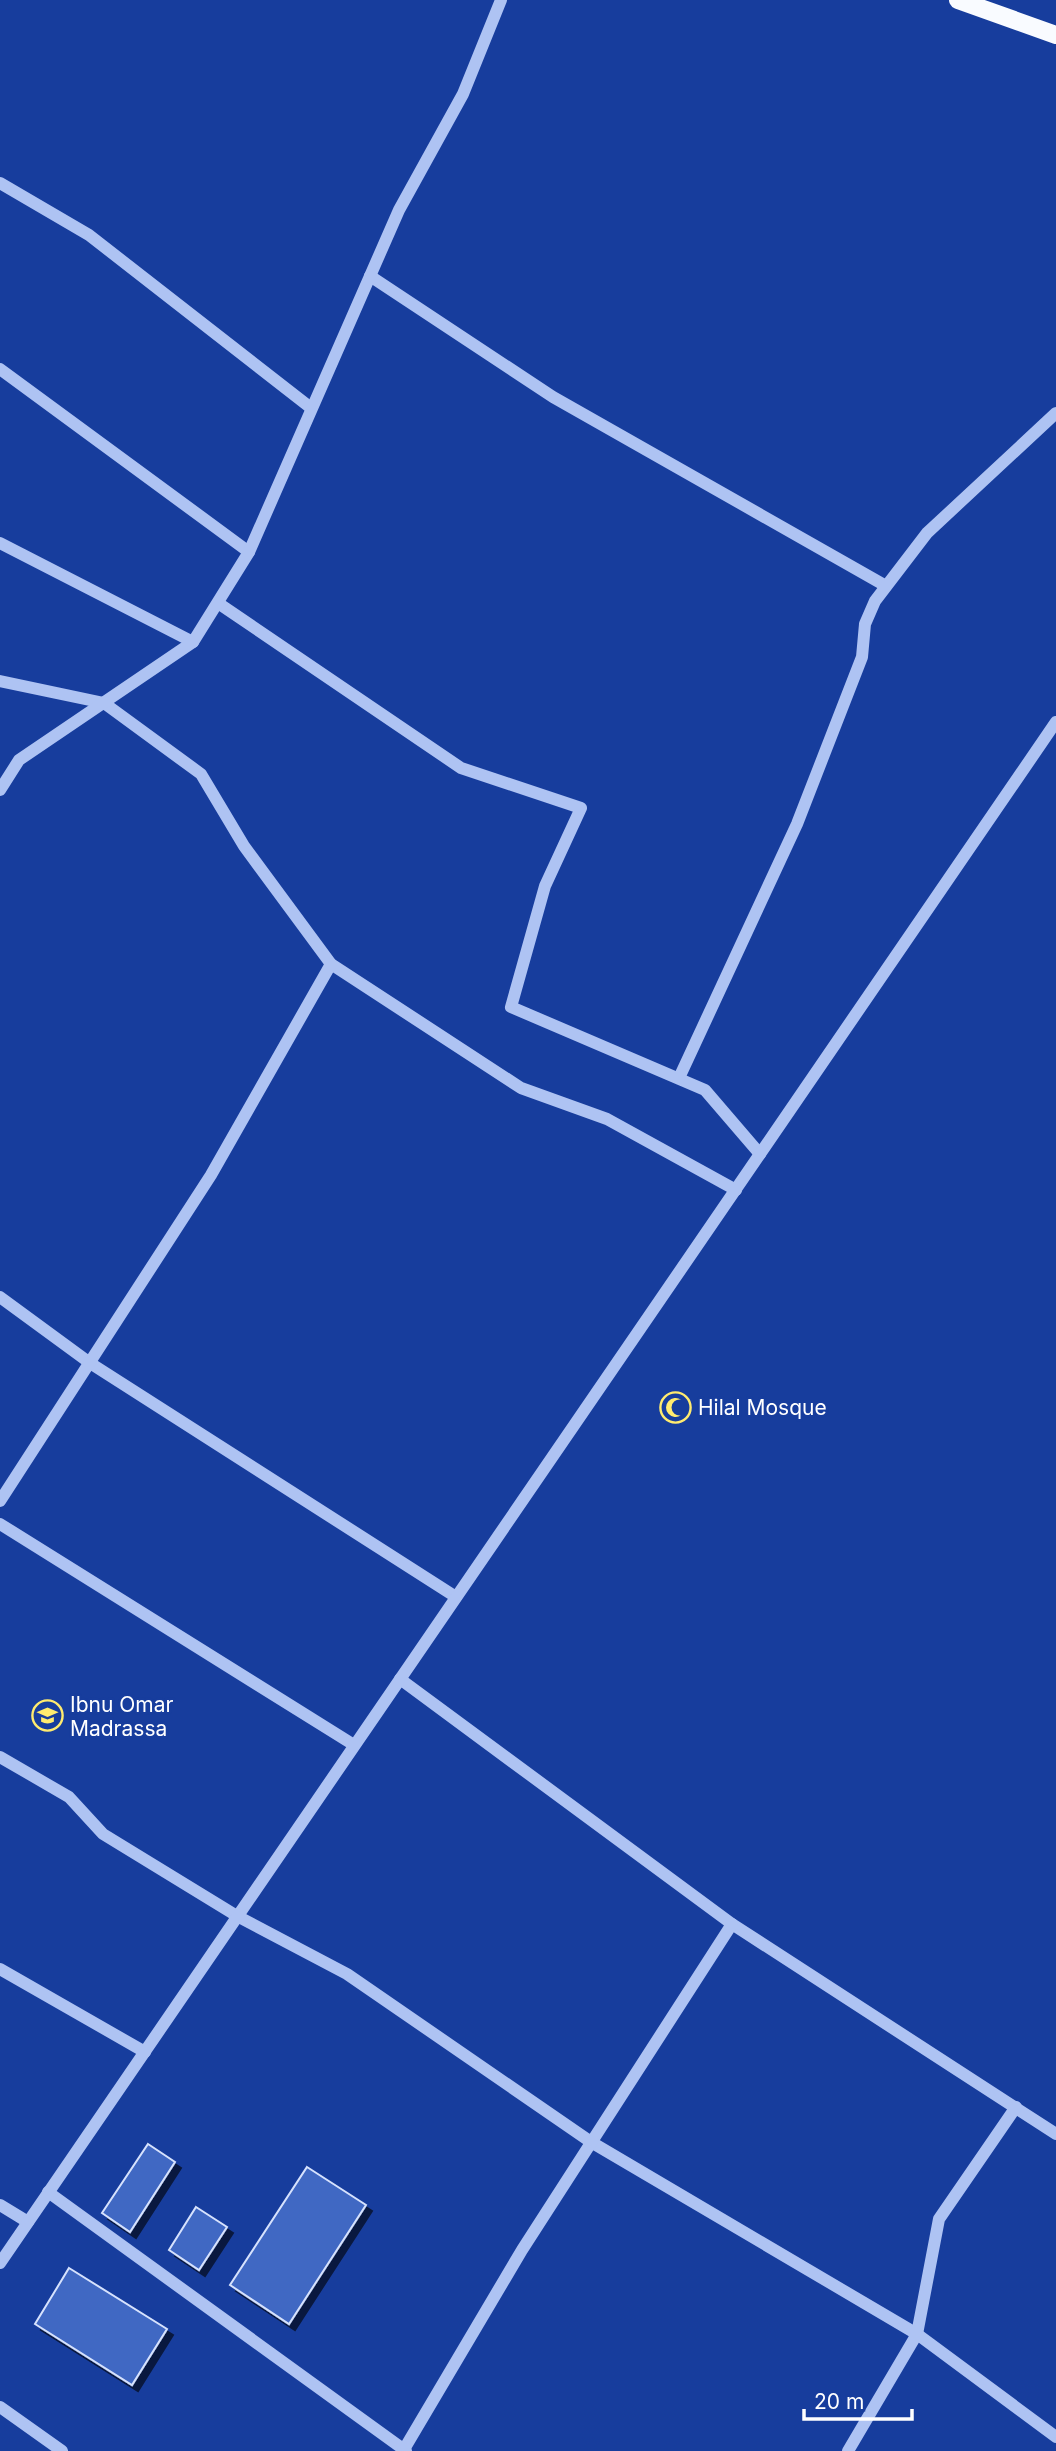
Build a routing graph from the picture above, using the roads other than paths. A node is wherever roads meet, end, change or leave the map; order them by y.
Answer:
1 (501, 0) edge
2 (958, 0) edge
3 (1056, 35) edge
4 (0, 183) edge
5 (370, 275) junction
6 (0, 369) edge
7 (310, 408) junction
8 (1056, 414) edge
9 (0, 543) edge
10 (249, 552) junction
11 (886, 586) junction
12 (218, 603) junction
13 (193, 642) junction
14 (0, 681) edge
15 (104, 703) junction
16 (1056, 722) edge
17 (0, 790) edge
18 (331, 964) junction
19 (679, 1078) junction
20 (760, 1153) junction
21 (736, 1190) junction
22 (0, 1297) edge
23 (90, 1363) junction
24 (0, 1501) edge
25 (0, 1524) edge
26 (456, 1597) junction
27 (400, 1679) junction
28 (354, 1745) junction
29 (0, 1757) edge
30 (237, 1916) junction
31 (732, 1924) junction
32 (0, 1969) edge
33 (145, 2052) junction
34 (1016, 2107) junction
35 (1056, 2134) edge
36 (591, 2142) junction
37 (48, 2192) junction
38 (0, 2205) edge
39 (28, 2222) junction
40 (0, 2263) edge
41 (917, 2334) junction
42 (0, 2407) edge
43 (1056, 2437) edge
44 (62, 2451) edge
45 (404, 2451) edge
46 (848, 2451) edge

1 - 5 street
2 - 3 main road
4 - 7 street
5 - 7 street
5 - 11 street
6 - 10 street
7 - 10 street
8 - 11 street
9 - 13 street
10 - 12 street
11 - 19 street
12 - 13 street
12 - 19 street
13 - 15 street
14 - 15 street
15 - 17 street
15 - 18 street
16 - 20 street
18 - 21 street
18 - 23 street
19 - 20 street
20 - 21 street
21 - 26 street
22 - 23 street
23 - 24 street
23 - 26 street
25 - 28 street
26 - 27 street
27 - 28 street
27 - 31 street
28 - 30 street
29 - 30 street
30 - 33 street
30 - 36 street
31 - 34 street
31 - 36 street
32 - 33 street
33 - 37 street
34 - 35 street
34 - 41 street
36 - 41 street
36 - 45 street
37 - 39 street
37 - 45 street
38 - 39 street
39 - 40 street
41 - 43 street
41 - 46 street
42 - 44 street

